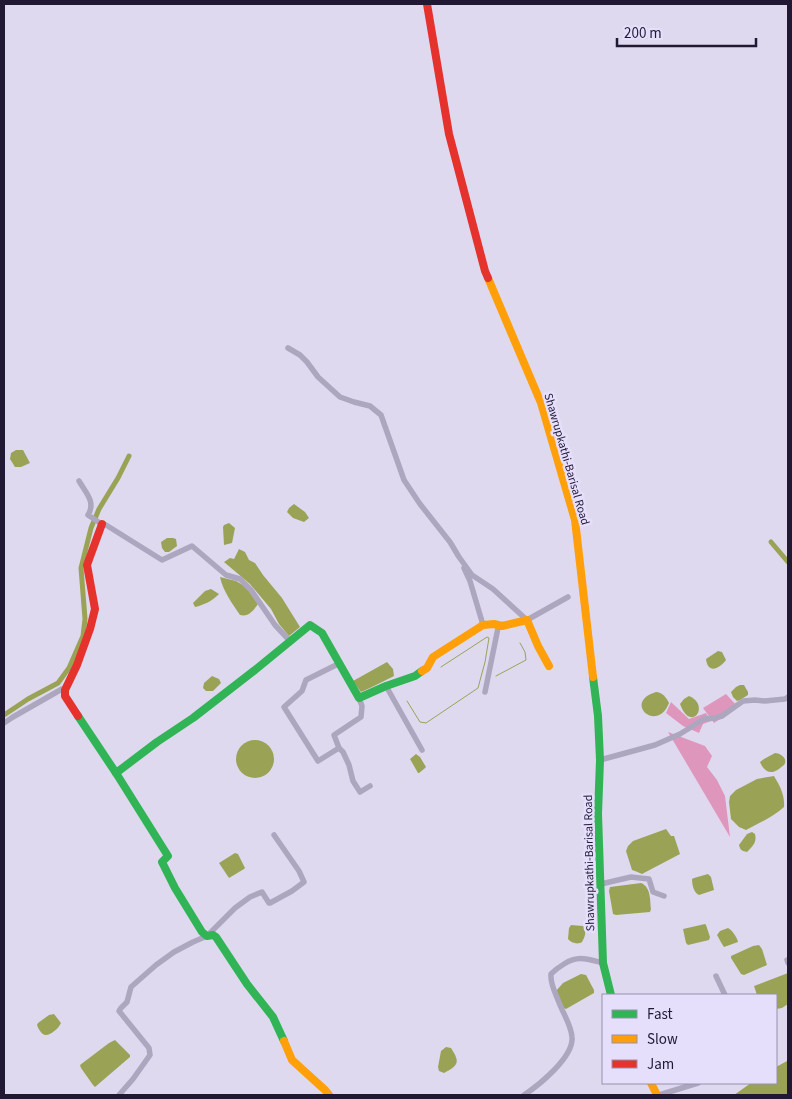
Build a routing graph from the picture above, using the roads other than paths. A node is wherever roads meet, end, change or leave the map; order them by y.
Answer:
1 (427, 4) edge
2 (288, 348) dead end
3 (79, 481) dead end
4 (101, 524) junction
5 (459, 557) junction
6 (568, 597) dead end
7 (527, 620) junction
8 (483, 625) junction
9 (498, 628) dead end
10 (290, 641) junction
11 (340, 663) junction
12 (549, 666) dead end
13 (386, 686) junction
14 (66, 690) junction
15 (485, 692) dead end
16 (788, 697) edge
17 (359, 698) junction
18 (4, 723) edge
19 (339, 748) junction
20 (422, 750) dead end
21 (600, 760) junction
22 (116, 773) junction
23 (370, 786) dead end
24 (274, 835) dead end
25 (601, 884) junction
26 (664, 896) dead end
27 (207, 936) junction
28 (603, 963) junction
29 (716, 976) dead end
30 (611, 994) edge
31 (725, 994) edge
32 (652, 1084) edge
33 (695, 1084) edge
34 (119, 1095) edge
35 (329, 1095) edge
36 (524, 1095) edge
37 (658, 1095) edge

1 - 21 street, Shawrupkathi-Barisal Road
2 - 5 street
3 - 4 street
4 - 10 street
4 - 14 street
5 - 7 street
5 - 8 street
6 - 7 street
7 - 8 street
7 - 12 street
8 - 13 street
9 - 15 street
10 - 11 street
10 - 22 street
11 - 17 street
11 - 19 street
13 - 17 street
13 - 20 street
14 - 18 street
14 - 22 street
16 - 21 street
17 - 19 street
19 - 23 street
21 - 25 street, Shawrupkathi-Barisal Road
22 - 27 street
24 - 27 street
25 - 26 street
25 - 28 street, Shawrupkathi-Barisal Road
27 - 34 street
27 - 35 street
28 - 30 street, Shawrupkathi-Barisal Road
28 - 36 street
29 - 31 street
32 - 37 street
33 - 37 street

